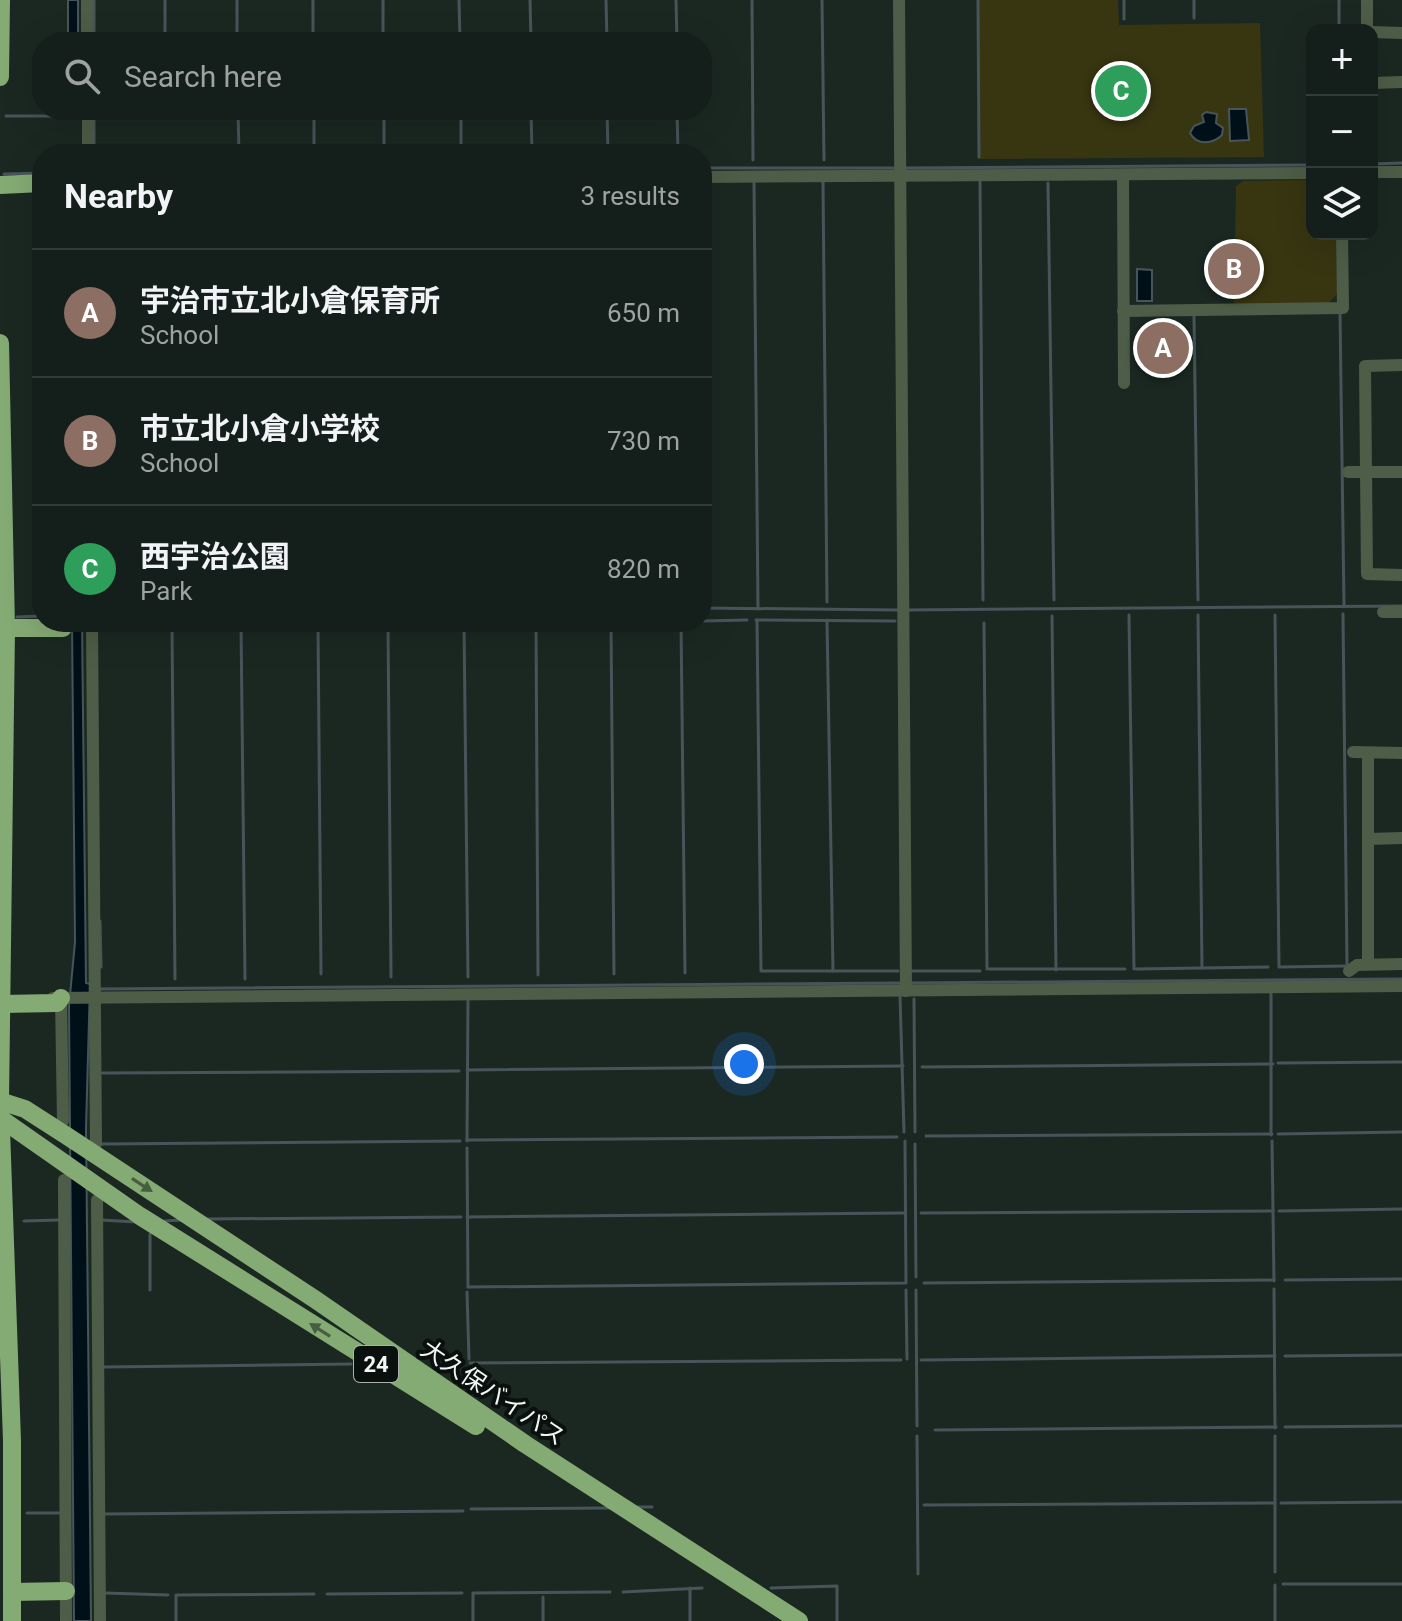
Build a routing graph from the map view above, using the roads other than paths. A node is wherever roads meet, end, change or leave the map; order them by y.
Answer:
1 (1, 0) edge
2 (87, 0) edge
3 (899, 0) edge
4 (1367, 0) edge
5 (1369, 24) edge
6 (87, 32) edge
7 (1378, 32) edge
8 (1402, 33) edge
9 (0, 77) edge
10 (1402, 82) edge
11 (1378, 83) edge
12 (88, 120) edge
13 (88, 144) edge
14 (901, 170) junction
15 (1306, 172) edge
16 (1378, 172) edge
17 (1402, 172) edge
18 (1123, 175) junction
19 (712, 177) edge
20 (3, 182) edge
21 (32, 182) edge
22 (1342, 240) edge
23 (1123, 311) junction
24 (0, 343) edge
25 (1402, 365) edge
26 (1124, 383) dead end
27 (1348, 472) dead end
28 (1366, 472) junction
29 (1402, 472) edge
30 (1402, 575) edge
31 (1383, 612) dead end
32 (1402, 612) edge
33 (32, 627) edge
34 (6, 628) junction
35 (92, 632) edge
36 (1353, 752) dead end
37 (1368, 753) junction
38 (1402, 753) edge
39 (1402, 838) edge
40 (1368, 839) junction
41 (4, 901) junction
42 (0, 922) edge
43 (2, 959) junction
44 (1368, 964) junction
45 (1402, 964) edge
46 (1349, 971) dead end
47 (906, 986) junction
48 (1402, 986) edge
49 (64, 998) junction
50 (92, 998) junction
51 (7, 1002) edge
52 (0, 1101) edge
53 (25, 1109) junction
54 (1, 1119) edge
55 (64, 1132) junction
56 (2, 1158) junction
57 (66, 1168) junction
58 (94, 1172) junction
59 (613, 1508) junction
60 (728, 1582) junction
61 (66, 1588) junction
62 (18, 1589) junction
63 (12, 1621) edge
64 (66, 1621) edge
65 (100, 1621) edge
66 (778, 1621) edge
67 (799, 1621) edge

1 - 9 highway
2 - 6 street
3 - 14 street
4 - 5 street
7 - 8 street
10 - 11 street
12 - 13 street
14 - 18 street
14 - 19 street
14 - 47 street
15 - 18 street
16 - 17 street
18 - 23 street
20 - 21 highway
22 - 23 street
23 - 26 street
24 - 34 highway
25 - 28 street
27 - 28 street
28 - 29 street
28 - 30 street
31 - 32 street
33 - 34 highway
34 - 41 highway
35 - 50 street
36 - 37 street
37 - 38 street
37 - 40 street
39 - 40 street
40 - 44 street
41 - 43 highway
41 - 51 highway
42 - 43 highway
43 - 51 highway
44 - 45 street
44 - 46 street
47 - 48 street
47 - 50 street
49 - 50 street
49 - 51 highway
49 - 55 street
50 - 58 street
51 - 52 highway
51 - 53 highway
52 - 53 highway, 大久保バイパス / 24
52 - 54 highway
53 - 55 highway, 大久保バイパス / 24
54 - 56 highway
54 - 57 highway, 大久保バイパス / 24
55 - 57 street
55 - 58 highway, 大久保バイパス / 24
56 - 57 highway
56 - 62 highway
57 - 58 highway, 大久保バイパス / 24
57 - 61 street
59 -> 58 highway, 大久保バイパス / 24
58 -> 59 highway, 大久保バイパス / 24
58 - 65 street
59 - 60 highway, 大久保バイパス / 24
60 - 66 highway, 大久保バイパス / 24
60 - 67 highway, 大久保バイパス / 24
61 - 62 highway
61 - 64 street
62 - 63 highway

